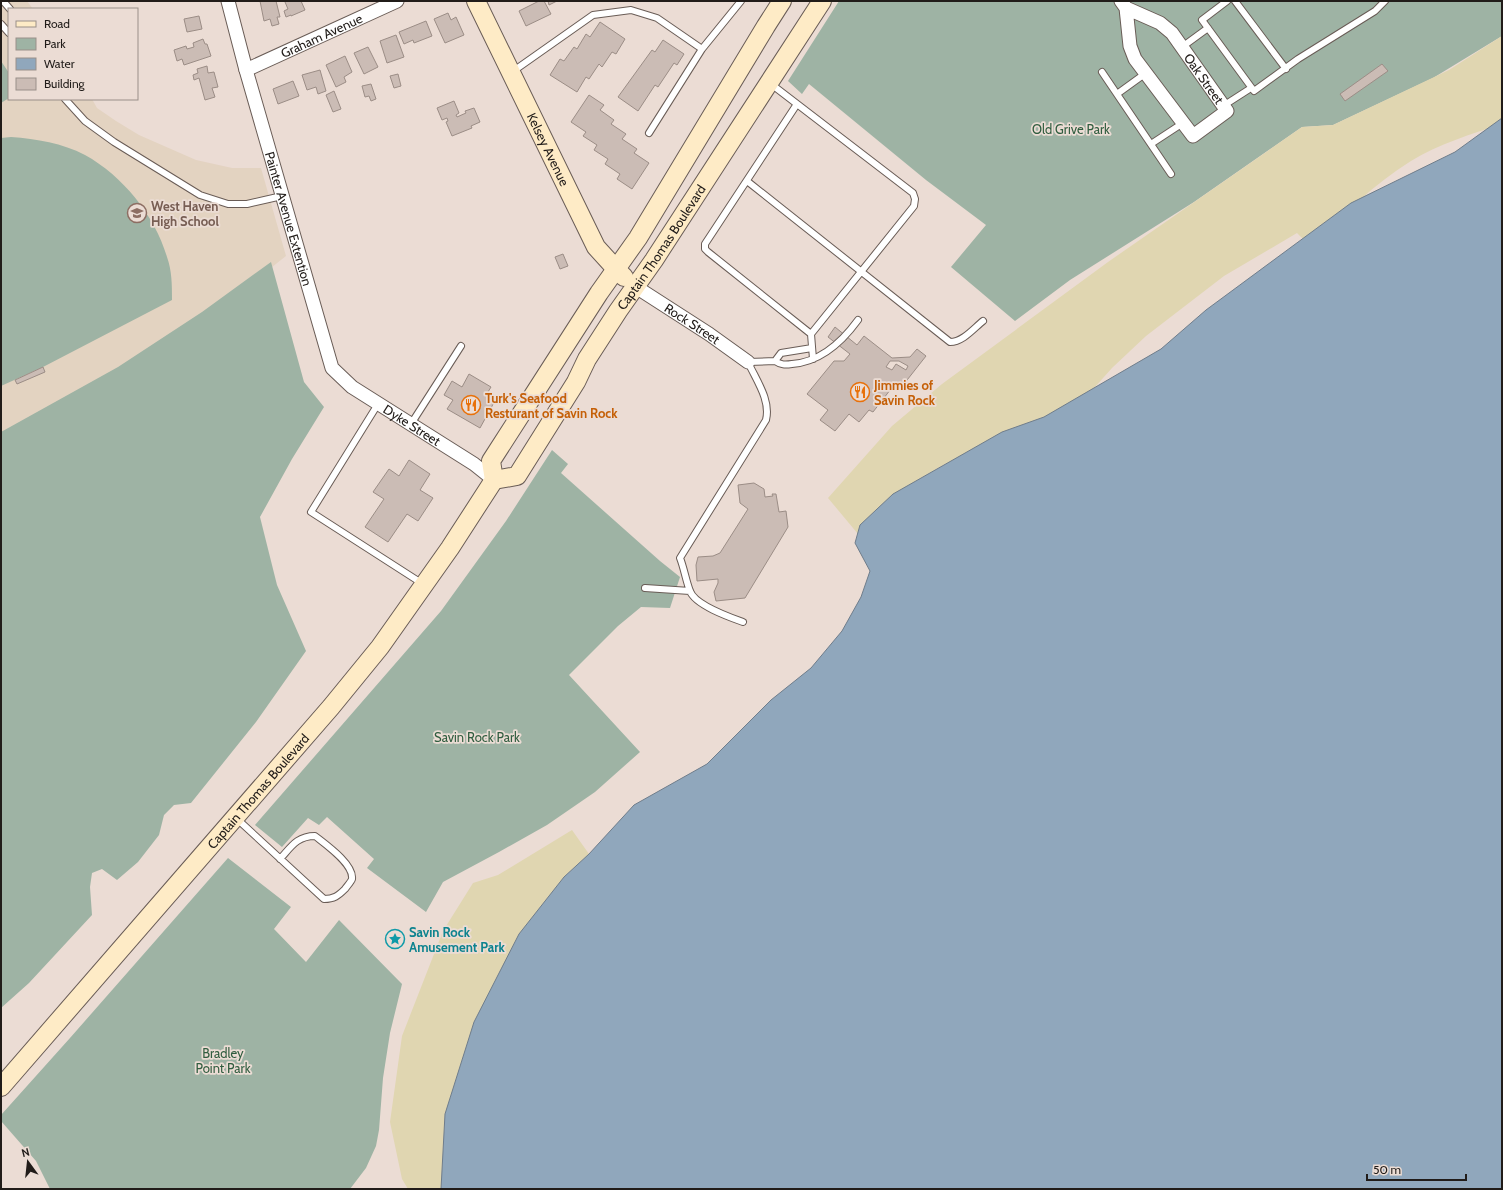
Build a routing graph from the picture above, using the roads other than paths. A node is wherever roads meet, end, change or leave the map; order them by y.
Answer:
1 (228, 1) edge
2 (397, 1) edge
3 (476, 1) edge
4 (741, 1) edge
5 (782, 1) edge
6 (822, 1) edge
7 (1227, 1) edge
8 (1235, 1) edge
9 (1385, 1) edge
10 (1123, 4) edge
11 (1, 24) edge
12 (1208, 28) junction
13 (8, 32) edge
14 (1182, 48) junction
15 (702, 49) junction
16 (1286, 68) junction
17 (246, 70) junction
18 (1102, 72) dead end
19 (511, 73) junction
20 (1146, 73) junction
21 (770, 83) junction
22 (1251, 88) junction
23 (1117, 94) junction
24 (66, 100) edge
25 (797, 104) junction
26 (1223, 106) junction
27 (1184, 122) junction
28 (650, 133) dead end
29 (1151, 144) junction
30 (1171, 174) dead end
31 (747, 181) junction
32 (282, 196) junction
33 (616, 269) junction
34 (861, 271) junction
35 (636, 287) junction
36 (858, 320) dead end
37 (983, 321) dead end
38 (811, 334) junction
39 (461, 346) dead end
40 (812, 348) junction
41 (813, 359) junction
42 (775, 360) junction
43 (748, 362) junction
44 (332, 368) joint
45 (378, 404) junction
46 (411, 424) junction
47 (494, 480) junction
48 (424, 585) junction
49 (645, 588) dead end
50 (690, 592) junction
51 (743, 622) dead end
52 (235, 817) junction
53 (280, 859) junction
54 (1, 1087) edge

1 - 17 street, Painter Avenue Extention
2 - 17 street, Graham Avenue
3 - 19 main road, Kelsey Avenue
4 - 15 lane
5 - 33 main road, Captain Thomas Boulevard
6 - 21 main road, Captain Thomas Boulevard
7 - 12 lane
8 - 16 lane
9 - 16 lane
10 - 14 street, Oak Street
10 - 20 street, Oak Street
11 - 13 lane
12 - 14 lane
12 - 22 lane
14 - 26 street, Oak Street
15 - 19 lane
15 - 28 lane
16 - 22 lane
17 - 32 street, Painter Avenue Extention
18 - 23 lane
19 - 33 main road, Kelsey Avenue
20 - 23 lane
20 - 27 street, Oak Street
21 - 25 lane
21 - 35 main road, Captain Thomas Boulevard
22 - 26 lane
23 - 29 lane
24 - 32 lane
25 - 31 lane
25 - 34 lane
26 - 27 street, Oak Street
27 - 29 lane
29 - 30 lane
31 - 34 lane
31 - 38 lane
32 - 44 street, Painter Avenue Extention
33 - 35 main road, Kelsey Avenue
33 - 47 main road, Captain Thomas Boulevard
34 - 37 lane
34 - 38 lane
35 - 43 street, Rock Street
35 - 47 main road, Captain Thomas Boulevard
36 - 41 lane
38 - 40 lane
39 - 46 lane
40 - 41 lane
40 - 42 lane
41 - 42 lane
42 - 43 lane
43 - 50 lane
44 - 45 street, Dyke Street
45 - 46 street, Dyke Street
45 - 48 lane
46 - 47 street, Dyke Street
47 - 48 main road, Captain Thomas Boulevard
48 - 52 main road, Captain Thomas Boulevard
49 - 50 lane
50 - 51 lane
52 - 53 lane
52 - 54 main road, Captain Thomas Boulevard
53 - 53 lane

